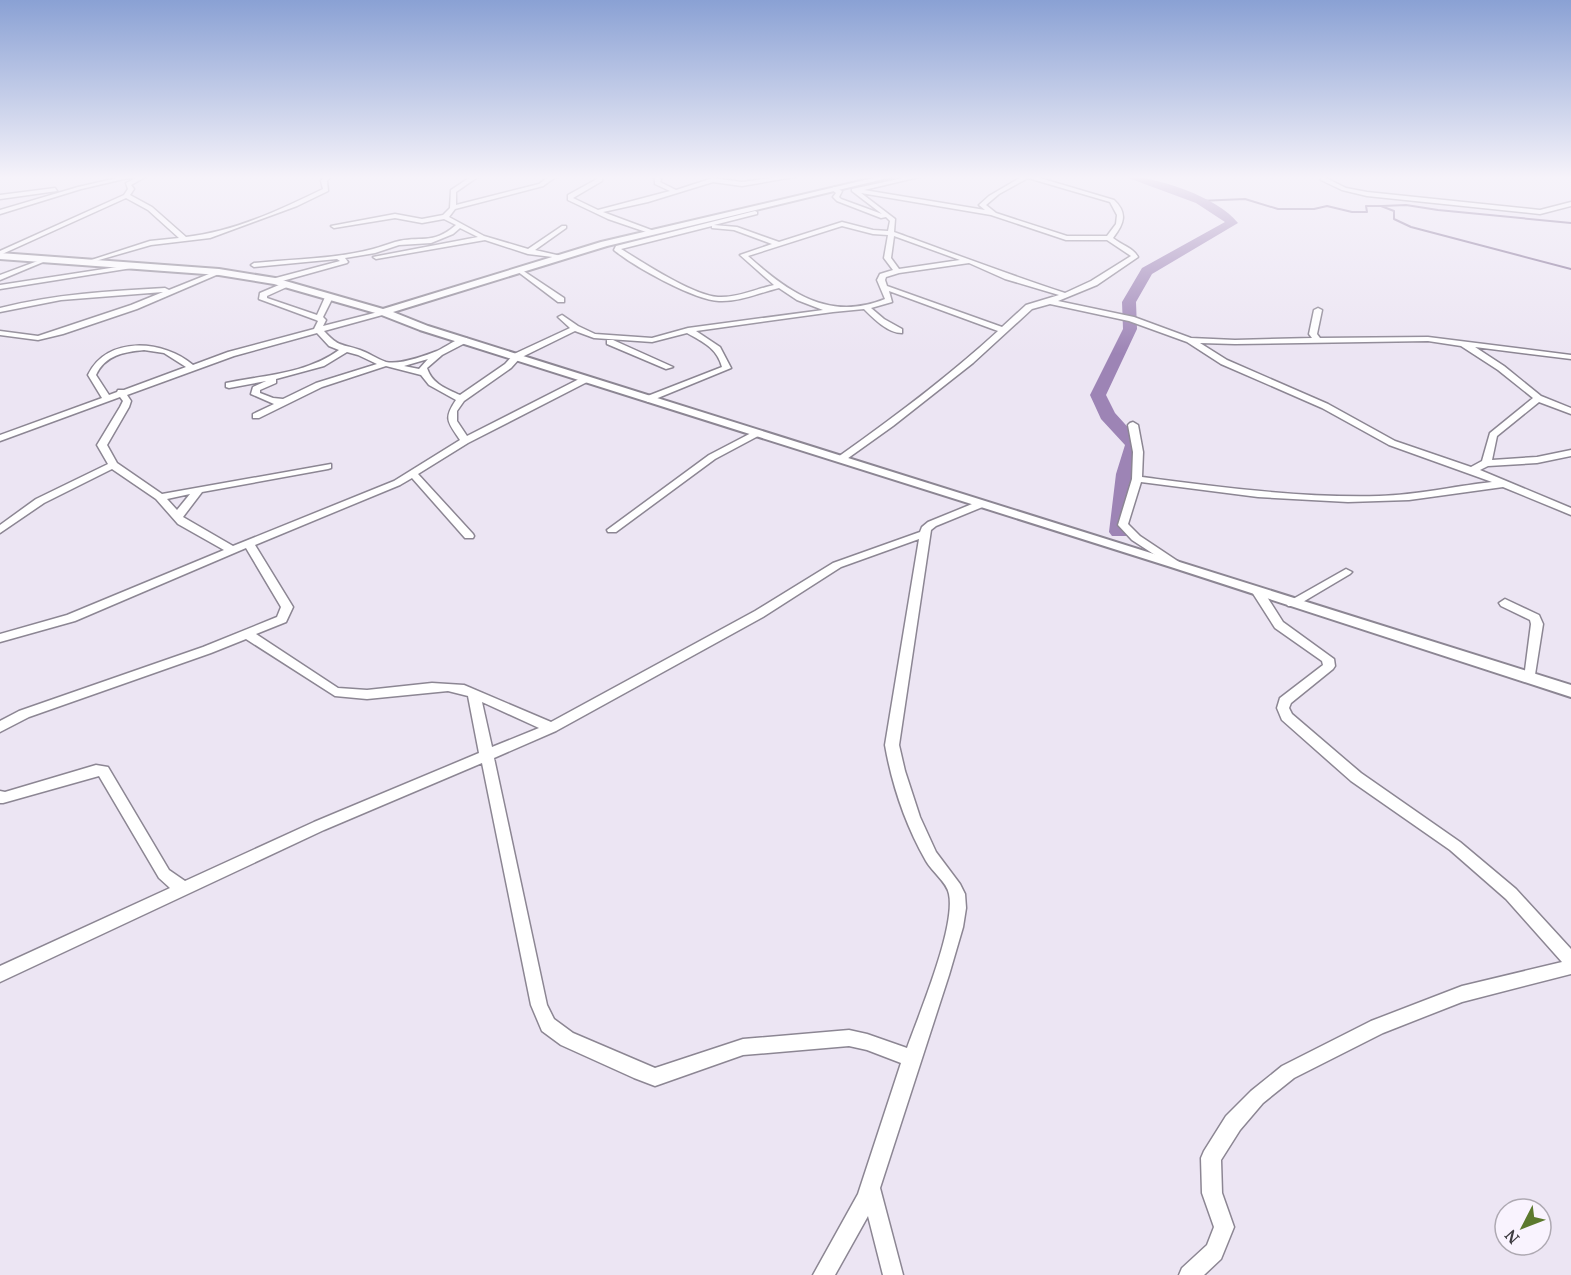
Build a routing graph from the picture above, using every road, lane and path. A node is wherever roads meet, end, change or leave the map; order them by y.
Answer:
1 (43, 236) edge
2 (180, 236) edge
3 (213, 236) edge
4 (445, 236) edge
5 (481, 236) edge
6 (552, 236) edge
7 (644, 236) edge
8 (649, 236) edge
9 (756, 236) edge
10 (806, 236) edge
11 (890, 236) edge
12 (898, 236) edge
13 (1061, 236) edge
14 (1111, 236) edge
15 (486, 238) junction
16 (1109, 238) junction
17 (184, 239) junction
18 (779, 244) junction
19 (528, 252) junction
20 (0, 255) edge
21 (560, 257) junction
22 (45, 260) junction
23 (342, 260) junction
24 (970, 261) junction
25 (87, 263) junction
26 (254, 265) dead end
27 (130, 267) junction
28 (519, 270) junction
29 (898, 271) junction
30 (219, 272) junction
31 (0, 278) edge
32 (280, 283) junction
33 (778, 286) junction
34 (0, 287) edge
35 (884, 287) junction
36 (177, 289) junction
37 (1065, 295) junction
38 (329, 297) junction
39 (802, 298) junction
40 (561, 300) dead end
41 (1050, 302) junction
42 (866, 307) junction
43 (0, 310) edge
44 (838, 310) junction
45 (1318, 310) dead end
46 (383, 312) junction
47 (802, 314) junction
48 (562, 317) dead end
49 (319, 318) junction
50 (575, 328) junction
51 (318, 329) junction
52 (688, 330) junction
53 (1003, 330) junction
54 (899, 331) dead end
55 (0, 333) edge
56 (594, 336) junction
57 (464, 340) junction
58 (1190, 340) junction
59 (1317, 340) junction
60 (1461, 342) junction
61 (345, 350) junction
62 (439, 353) junction
63 (517, 356) junction
64 (1571, 357) edge
65 (385, 364) junction
66 (396, 365) junction
67 (191, 367) junction
68 (669, 367) dead end
69 (302, 370) junction
70 (424, 373) junction
71 (286, 374) junction
72 (585, 379) junction
73 (229, 385) dead end
74 (319, 385) junction
75 (122, 392) junction
76 (106, 398) junction
77 (1538, 398) junction
78 (461, 399) junction
79 (648, 399) junction
80 (288, 402) junction
81 (1571, 411) edge
82 (256, 416) dead end
83 (1133, 424) dead end
84 (757, 433) junction
85 (0, 438) edge
86 (465, 441) junction
87 (1571, 453) edge
88 (841, 459) junction
89 (1486, 463) junction
90 (113, 465) junction
91 (328, 466) dead end
92 (1472, 470) junction
93 (413, 474) junction
94 (1137, 479) junction
95 (1502, 484) junction
96 (198, 491) junction
97 (160, 497) junction
98 (981, 504) junction
99 (1571, 512) edge
100 (177, 517) junction
101 (0, 530) edge
102 (612, 530) dead end
103 (924, 534) junction
104 (469, 536) dead end
105 (249, 544) junction
106 (233, 550) junction
107 (1176, 564) junction
108 (1346, 572) dead end
109 (1258, 592) junction
110 (1292, 603) junction
111 (1505, 603) dead end
112 (247, 634) junction
113 (0, 638) edge
114 (1530, 678) junction
115 (1571, 692) edge
116 (474, 694) junction
117 (0, 728) edge
118 (551, 728) junction
119 (487, 756) junction
120 (0, 796) edge
121 (182, 888) junction
122 (1571, 960) edge
123 (1571, 967) edge
124 (0, 974) edge
125 (912, 1058) junction
126 (870, 1188) junction
127 (823, 1275) edge
128 (893, 1275) edge
129 (1189, 1275) edge

1 - 20 street
2 - 17 street
3 - 17 street
4 - 23 street
5 - 15 street
6 - 19 street
7 - 21 street
8 - 33 street
9 - 18 street
10 - 18 street
11 - 29 street
12 - 24 street
13 - 16 street
14 - 16 street
15 - 19 street
15 - 23 street
16 - 37 street
17 - 25 street
18 - 33 street
19 - 21 street
20 - 22 street
21 - 28 street
22 - 25 street
22 - 31 street
23 - 26 street
23 - 32 street
24 - 29 street
24 - 37 street
25 - 27 street
27 - 30 street
27 - 34 street
28 - 40 street
28 - 46 street
29 - 35 street
30 - 32 street
30 - 36 street
32 - 38 street
32 - 49 street
33 - 39 street
35 - 42 street
35 - 53 street
36 - 43 street
36 - 55 street
37 - 41 street
38 - 46 street
38 - 49 street
39 - 44 street
39 - 47 street
41 - 53 street
41 - 58 street
42 - 44 street
42 - 54 street
44 - 47 street
45 - 59 street
46 - 51 street
46 - 57 street
47 - 52 street
48 - 50 street
49 - 51 street
50 - 56 street
50 - 63 street
51 - 61 street
51 - 67 street
52 - 56 street
52 - 79 street
53 - 88 street
56 - 68 street
57 - 62 street
57 - 63 street
58 - 59 street
58 - 92 street
59 - 60 street
60 - 64 street
60 - 77 street
61 - 65 street
61 - 69 street
62 - 66 street
62 - 70 street
63 - 72 street
63 - 78 street
65 - 66 street
65 - 74 street
66 - 70 street
67 - 75 street
67 - 76 street
69 - 71 street
69 - 74 street
70 - 78 street
71 - 73 street
71 - 80 street
72 - 79 street
72 - 86 street
74 - 80 street
75 - 76 street
75 - 90 street
76 - 85 street
77 - 81 street
77 - 89 street
78 - 86 street
79 - 84 street
80 - 82 street
83 - 94 street
84 - 88 street
84 - 102 street
86 - 93 street
87 - 89 street
88 - 98 street
89 - 92 street
90 - 97 street
90 - 101 street
91 - 96 street
92 - 95 street
93 - 104 street
93 - 105 street
94 - 95 street
94 - 107 street
95 - 99 street
96 - 97 street
96 - 100 street
97 - 100 street
98 - 103 street
98 - 107 street
100 - 106 street
103 - 118 street
103 - 125 street
105 - 106 street
105 - 112 street
106 - 113 street
107 - 109 street
108 - 110 street
109 - 110 street
109 - 122 street
110 - 114 street
111 - 114 street
112 - 116 street
112 - 117 street
114 - 115 street
116 - 118 street
116 - 119 street
118 - 119 street
119 - 121 street
119 - 125 street
120 - 121 street
121 - 124 street
123 - 129 street
125 - 126 street
126 - 127 street
126 - 128 street

